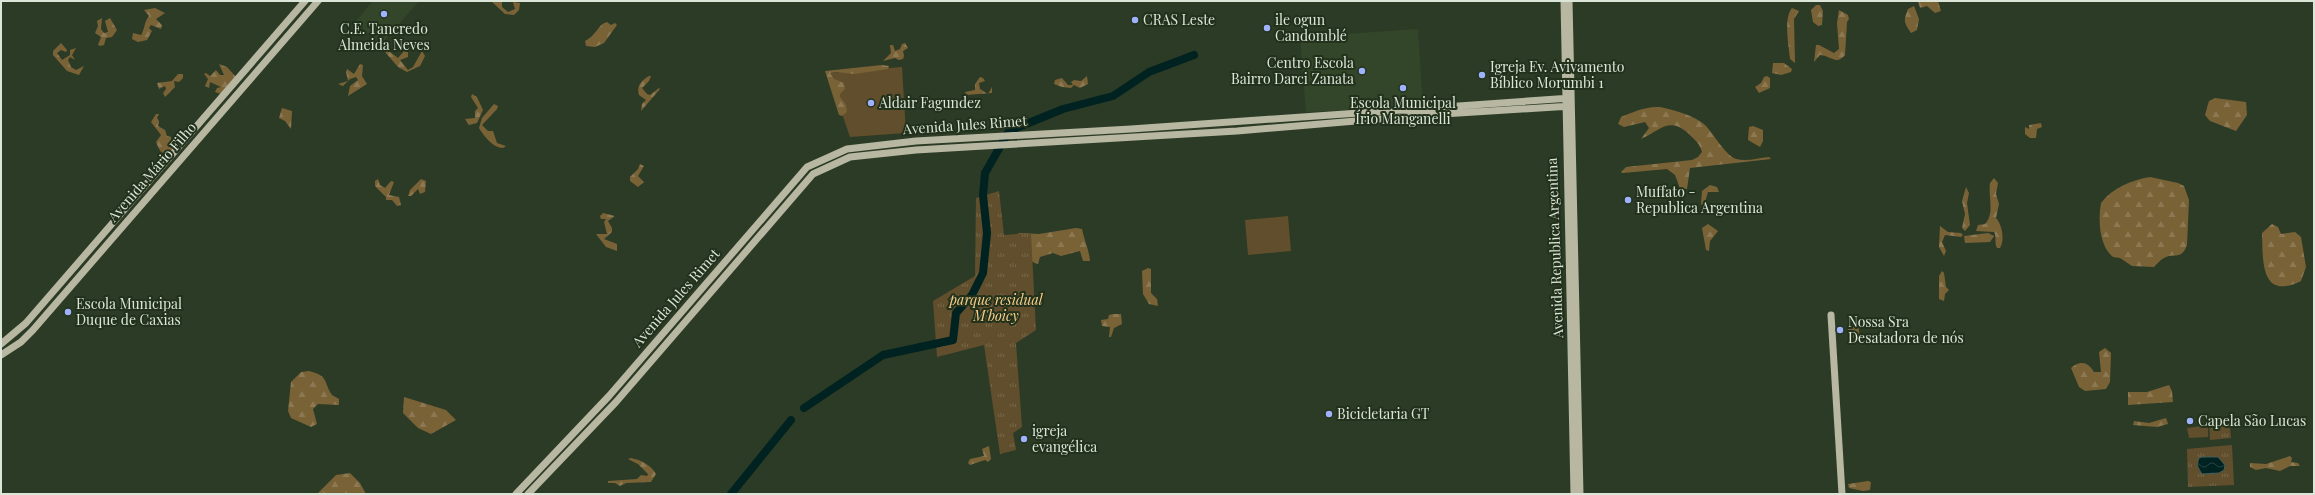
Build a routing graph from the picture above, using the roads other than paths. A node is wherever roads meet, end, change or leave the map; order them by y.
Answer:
1 (305, 1) edge
2 (318, 1) edge
3 (1564, 1) edge
4 (1569, 1) edge
5 (1568, 98) junction
6 (1569, 106) junction
7 (1566, 197) junction
8 (1574, 208) junction
9 (1831, 315) dead end
10 (1, 344) edge
11 (1, 355) edge
12 (516, 494) edge
13 (528, 494) edge
14 (1574, 494) edge
15 (1580, 494) edge
16 (1842, 494) edge

1 - 10 main road, Avenida Mário Filho
2 - 11 main road, Avenida Mário Filho
3 - 5 main road, Avenida Republica Argentina
4 - 5 main road, Avenida Republica Argentina
5 - 6 main road, Avenida Republica Argentina
5 - 12 main road, Avenida Jules Rimet
6 - 7 main road, Avenida Republica Argentina
6 - 8 main road, Avenida Republica Argentina
6 - 13 main road, Avenida Jules Rimet
7 - 8 main road
7 - 14 main road, Avenida Republica Argentina
8 - 15 main road, Avenida Republica Argentina
9 - 16 main road

